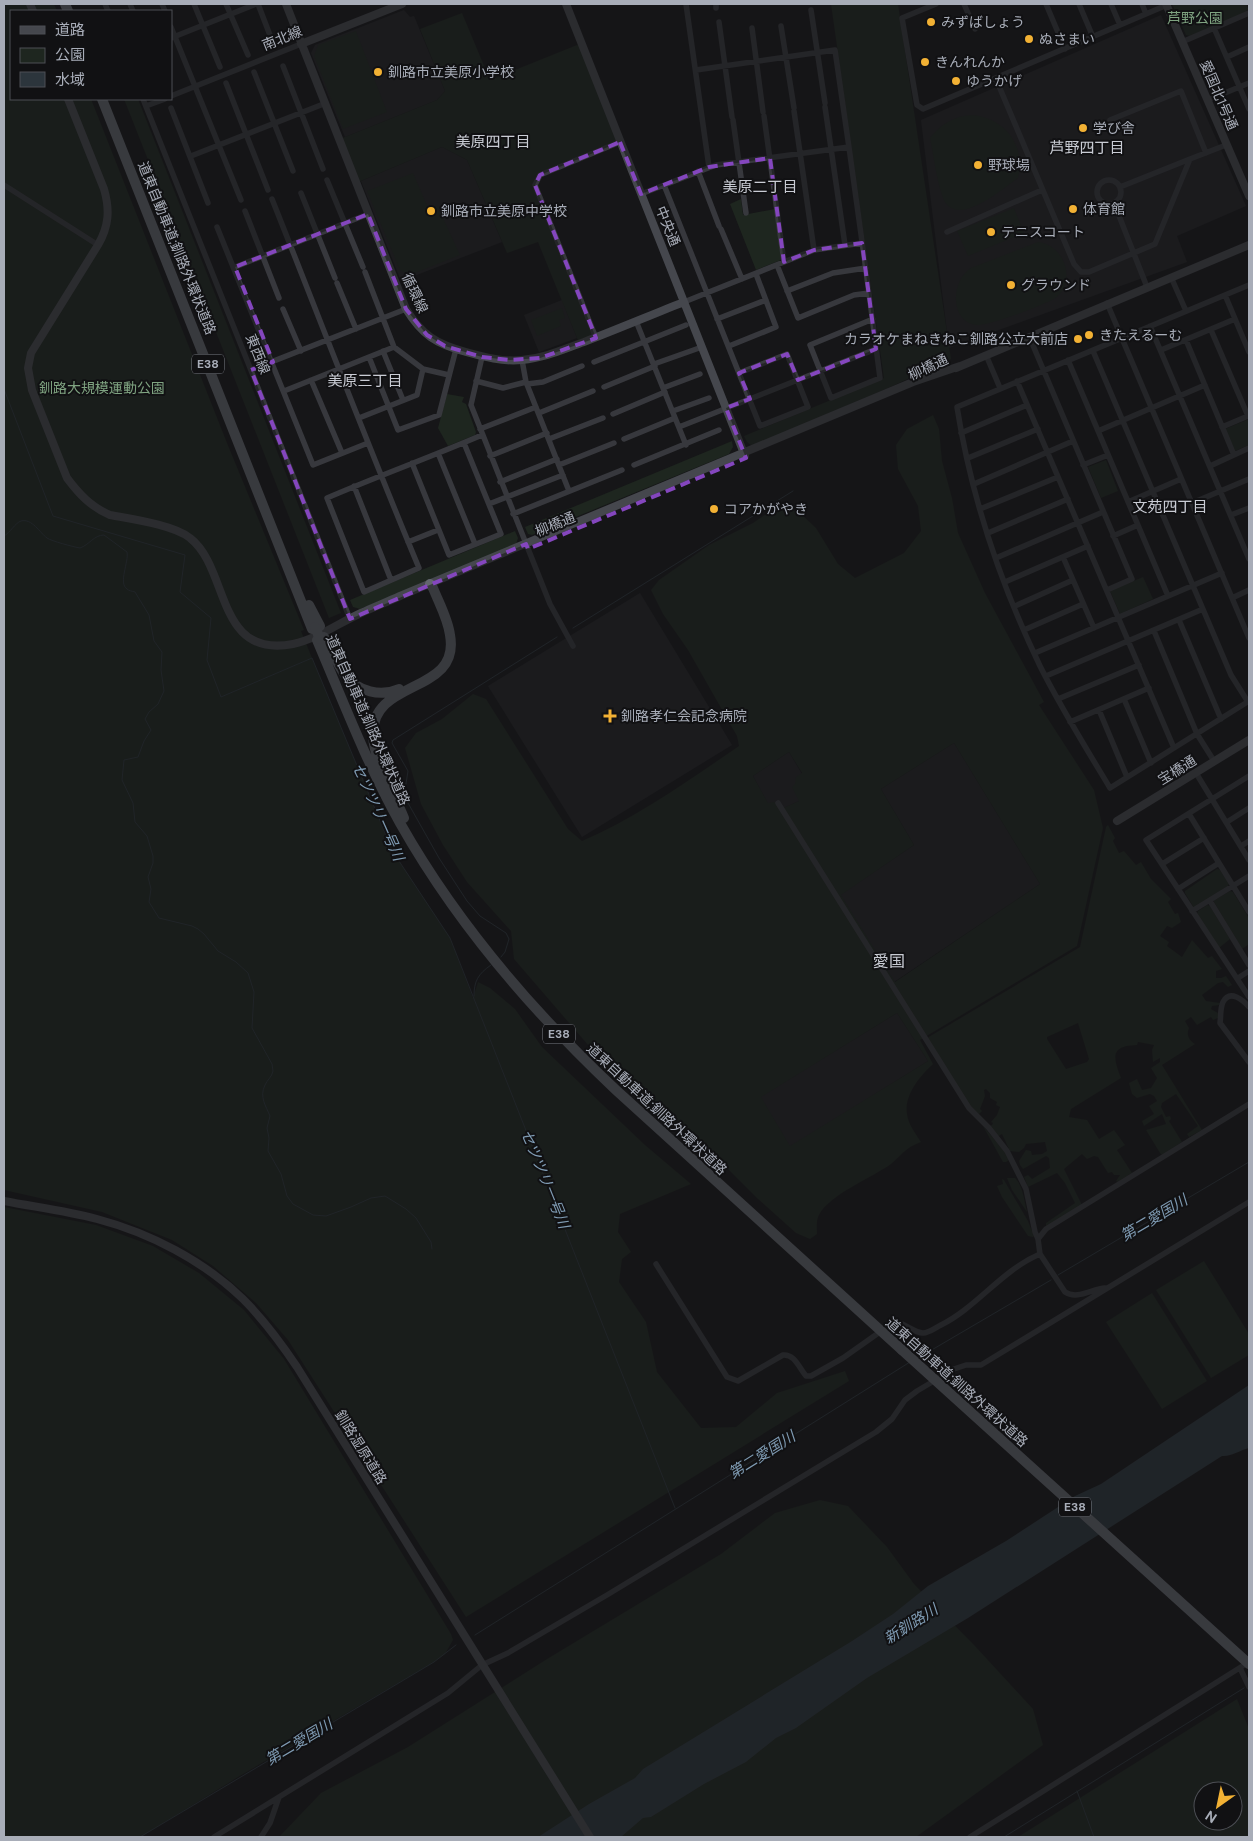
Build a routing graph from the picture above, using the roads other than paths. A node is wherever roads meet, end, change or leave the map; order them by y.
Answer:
1 (194, 4) edge
2 (226, 4) edge
3 (257, 4) edge
4 (286, 4) edge
5 (402, 4) edge
6 (566, 4) edge
7 (686, 4) edge
8 (936, 4) edge
9 (964, 4) edge
10 (1046, 4) edge
11 (1079, 4) edge
12 (1111, 4) edge
13 (1142, 4) edge
14 (1166, 4) edge
15 (811, 10) dead end
16 (1249, 13) edge
17 (230, 14) junction
18 (1146, 14) junction
19 (719, 22) dead end
20 (1120, 25) junction
21 (203, 26) junction
22 (781, 26) dead end
23 (752, 28) dead end
24 (1214, 28) junction
25 (975, 29) dead end
26 (1093, 36) junction
27 (173, 37) edge
28 (1182, 42) junction
29 (273, 43) dead end
30 (301, 44) junction
31 (1249, 47) edge
32 (1065, 49) junction
33 (818, 52) junction
34 (248, 55) dead end
35 (787, 57) junction
36 (1227, 57) junction
37 (756, 61) junction
38 (725, 65) junction
39 (283, 66) dead end
40 (220, 67) dead end
41 (696, 70) junction
42 (254, 72) dead end
43 (996, 79) junction
44 (226, 83) dead end
45 (1249, 83) edge
46 (195, 86) junction
47 (1240, 87) junction
48 (172, 96) edge
49 (68, 100) edge
50 (102, 100) edge
51 (106, 100) edge
52 (143, 100) edge
53 (162, 100) edge
54 (1208, 100) junction
55 (326, 103) junction
56 (146, 106) junction
57 (171, 108) dead end
58 (1249, 109) edge
59 (302, 112) junction
60 (1110, 120) dead end
61 (274, 124) junction
62 (246, 134) junction
63 (620, 142) junction
64 (1226, 144) junction
65 (218, 145) junction
66 (850, 147) junction
67 (832, 149) junction
68 (800, 153) junction
69 (1206, 153) junction
70 (191, 156) junction
71 (770, 158) junction
72 (1190, 159) junction
73 (739, 162) junction
74 (709, 167) junction
75 (323, 169) dead end
76 (698, 171) junction
77 (293, 172) dead end
78 (327, 180) dead end
79 (4, 185) edge
80 (664, 185) junction
81 (1120, 187) junction
82 (268, 190) dead end
83 (1042, 190) junction
84 (301, 193) dead end
85 (641, 194) junction
86 (1249, 196) edge
87 (272, 199) dead end
88 (241, 200) dead end
89 (208, 203) dead end
90 (1114, 203) junction
91 (245, 211) dead end
92 (746, 213) dead end
93 (368, 214) junction
94 (346, 223) junction
95 (218, 227) dead end
96 (947, 232) dead end
97 (318, 235) junction
98 (862, 243) junction
99 (98, 245) junction
100 (290, 245) junction
101 (1249, 245) edge
102 (845, 246) junction
103 (814, 250) junction
104 (1135, 254) junction
105 (262, 256) junction
106 (784, 262) junction
107 (777, 265) junction
108 (235, 267) junction
109 (866, 268) junction
110 (756, 274) junction
111 (1172, 277) junction
112 (742, 279) junction
113 (1249, 285) edge
114 (1147, 288) junction
115 (787, 291) junction
116 (706, 293) junction
117 (869, 293) junction
118 (1225, 295) junction
119 (279, 298) dead end
120 (766, 300) junction
121 (684, 302) junction
122 (1107, 304) junction
123 (283, 309) dead end
124 (406, 309) junction
125 (1186, 310) junction
126 (383, 318) junction
127 (717, 319) junction
128 (873, 319) junction
129 (1235, 319) junction
130 (636, 321) junction
131 (686, 324) dead end
132 (1150, 326) junction
133 (356, 329) junction
134 (1210, 330) junction
135 (1029, 336) junction
136 (596, 338) junction
137 (1122, 338) junction
138 (328, 340) junction
139 (1186, 340) junction
140 (644, 341) junction
141 (702, 346) junction
142 (728, 346) junction
143 (394, 347) junction
144 (456, 349) junction
145 (876, 349) junction
146 (1093, 350) junction
147 (1161, 350) junction
148 (301, 351) junction
149 (384, 351) junction
150 (1249, 352) edge
151 (986, 355) junction
152 (482, 356) junction
153 (369, 357) junction
154 (522, 360) junction
155 (1068, 360) junction
156 (273, 362) junction
157 (594, 362) dead end
158 (654, 365) junction
159 (582, 366) dead end
160 (339, 369) junction
161 (422, 369) junction
162 (251, 370) junction
163 (819, 371) junction
164 (1043, 371) junction
165 (739, 373) junction
166 (700, 374) dead end
167 (449, 375) junction
168 (312, 380) junction
169 (798, 380) junction
170 (476, 381) junction
171 (1017, 381) junction
172 (527, 383) junction
173 (1205, 385) junction
174 (604, 387) dead end
175 (1000, 388) junction
176 (664, 390) junction
177 (284, 391) junction
178 (593, 392) dead end
179 (1180, 396) junction
180 (709, 398) dead end
181 (750, 399) junction
182 (403, 400) junction
183 (1027, 404) junction
184 (389, 406) junction
185 (726, 408) junction
186 (1151, 408) junction
187 (537, 410) junction
188 (673, 411) junction
189 (613, 414) dead end
190 (359, 418) junction
191 (603, 418) dead end
192 (675, 418) junction
193 (1122, 420) junction
194 (679, 427) junction
195 (1222, 427) junction
196 (1038, 429) junction
197 (720, 430) dead end
198 (1098, 431) junction
199 (481, 432) junction
200 (962, 433) junction
201 (548, 436) junction
202 (624, 439) dead end
203 (1072, 441) junction
204 (368, 443) junction
205 (464, 443) junction
206 (614, 444) dead end
207 (686, 445) junction
208 (1249, 448) edge
209 (1048, 452) junction
210 (438, 453) junction
211 (342, 454) junction
212 (1108, 455) junction
213 (1234, 455) junction
214 (490, 456) junction
215 (745, 456) junction
216 (968, 458) junction
217 (558, 462) junction
218 (412, 464) junction
219 (634, 465) dead end
220 (1083, 465) junction
221 (1210, 466) junction
222 (622, 470) dead end
223 (382, 475) junction
224 (563, 475) junction
225 (1058, 477) junction
226 (1181, 479) junction
227 (1249, 479) edge
228 (500, 482) junction
229 (974, 484) junction
230 (354, 486) junction
231 (569, 491) junction
232 (1152, 491) junction
233 (1220, 491) junction
234 (506, 497) junction
235 (1068, 499) junction
236 (1128, 502) junction
237 (1192, 503) junction
238 (489, 504) junction
239 (980, 508) junction
240 (1249, 508) edge
241 (1103, 512) junction
242 (513, 514) junction
243 (1231, 515) junction
244 (1078, 523) junction
245 (1138, 525) junction
246 (438, 530) junction
247 (988, 533) junction
248 (1113, 536) junction
249 (408, 542) junction
250 (475, 544) junction
251 (527, 546) junction
252 (1088, 546) junction
253 (1063, 557) junction
254 (996, 558) junction
255 (1249, 559) edge
256 (1222, 573) junction
257 (391, 580) junction
258 (1073, 580) junction
259 (1005, 582) junction
260 (1193, 586) junction
261 (431, 587) junction
262 (1107, 590) junction
263 (1249, 590) edge
264 (1168, 596) junction
265 (1232, 598) junction
266 (1083, 604) junction
267 (1015, 606) junction
268 (1203, 609) junction
269 (1119, 618) junction
270 (350, 619) junction
271 (1179, 620) junction
272 (316, 627) junction
273 (1094, 628) junction
274 (1024, 630) junction
275 (1154, 631) junction
276 (1249, 638) edge
277 (320, 639) junction
278 (1129, 641) junction
279 (573, 646) dead end
280 (1035, 653) junction
281 (1139, 664) junction
282 (1046, 676) junction
283 (1149, 688) junction
284 (1058, 699) junction
285 (1124, 699) junction
286 (1248, 702) edge
287 (1099, 710) junction
288 (1221, 719) junction
289 (1070, 722) junction
290 (1197, 734) junction
291 (1249, 740) edge
292 (1174, 748) junction
293 (1214, 761) junction
294 (1151, 762) junction
295 (1196, 773) junction
296 (1249, 776) edge
297 (1127, 777) junction
298 (1212, 799) junction
299 (778, 803) dead end
300 (1249, 808) edge
301 (1189, 814) junction
302 (405, 820) junction
303 (1117, 821) dead end
304 (1227, 822) junction
305 (1204, 838) junction
306 (1249, 841) edge
307 (1241, 846) junction
308 (1249, 860) edge
309 (1219, 863) junction
310 (1162, 864) junction
311 (1249, 876) edge
312 (1233, 886) junction
313 (1178, 889) junction
314 (1210, 901) junction
315 (1192, 911) junction
316 (1249, 912) edge
317 (1249, 965) edge
318 (1249, 971) edge
319 (1238, 978) junction
320 (1249, 997) edge
321 (1249, 1008) edge
322 (1249, 1062) edge
323 (1249, 1104) edge
324 (4, 1201) edge
325 (1249, 1202) edge
326 (1038, 1239) junction
327 (1040, 1254) junction
328 (656, 1264) dead end
329 (1107, 1288) junction
330 (890, 1326) dead end
331 (877, 1334) dead end
332 (903, 1348) junction
333 (1247, 1663) edge
334 (484, 1667) junction
335 (1249, 1687) edge
336 (279, 1797) junction
337 (214, 1837) edge
338 (261, 1837) edge
339 (590, 1837) edge
340 (970, 1837) edge

1 - 21 street
2 - 17 street
3 - 17 street
3 - 29 street
4 - 30 street, 循環線
5 - 30 street, 南北線
6 - 63 street, 中央通
7 - 41 street
8 - 43 street
9 - 25 street
10 - 32 street
11 - 26 street
12 - 20 street
13 - 18 street
14 - 18 street
14 - 28 street, 愛国北1号通
15 - 33 street
16 - 24 street
17 - 21 street
17 - 34 street
18 - 20 street
19 - 38 street
20 - 26 street
21 - 27 street
21 - 40 street
22 - 35 street
23 - 37 street
24 - 28 street
24 - 36 street
26 - 32 street
27 - 46 street
28 - 54 street, 愛国北1号通
30 - 46 street, 南北線
30 - 55 street, 循環線
31 - 36 street
32 - 43 street
33 - 35 street
33 - 66 street
33 - 67 street
35 - 37 street
35 - 68 street
36 - 47 street
37 - 38 street
37 - 71 street
38 - 41 street
38 - 73 street
39 - 59 street
41 - 74 street
42 - 61 street
43 - 83 street
44 - 62 street
45 - 47 street
46 - 48 street, 南北線
46 - 65 street
47 - 54 street
47 - 58 street
49 - 99 street, 柳橋通
50 - 272 highway, 道東自動車道;釧路外環状道路 / E38
51 - 272 highway, 道東自動車道;釧路外環状道路 / E38
52 - 56 street, 東西線
53 - 56 street
54 - 64 street, 愛国北1号通
55 - 59 street
55 - 93 street, 循環線
56 - 162 street, 東西線
57 - 70 street
59 - 61 street
59 - 75 street
60 - 69 street
61 - 62 street
61 - 77 street
62 - 65 street
62 - 82 street
63 - 85 street, 中央通
63 - 136 street
64 - 69 street
64 - 86 street, 愛国北1号通
65 - 70 street
65 - 88 street
66 - 67 street
66 - 98 street
67 - 68 street
67 - 102 street
68 - 71 street
68 - 103 street
69 - 72 street
70 - 89 street
71 - 73 street
71 - 106 street
72 - 81 street
72 - 104 street
73 - 74 street
73 - 92 street
74 - 76 street
76 - 80 street
76 - 112 street
78 - 94 street
79 - 99 street
80 - 85 street
80 - 116 street
81 - 90 street
81 - 90 street
83 - 96 street
83 - 104 street
84 - 97 street
85 - 121 street, 中央通
87 - 100 street
90 - 104 street
91 - 105 street
93 - 94 street
93 - 124 street, 循環線
94 - 97 street
94 - 126 street
95 - 108 street
97 - 100 street
97 - 133 street
98 - 102 street
98 - 109 street
99 - 270 street, 柳橋通
100 - 105 street
100 - 138 street
101 - 111 street, 柳橋通
102 - 103 street
103 - 106 street
104 - 114 street
105 - 108 street
105 - 119 street
106 - 107 street
107 - 110 street
107 - 115 street
108 - 156 street
109 - 115 street
109 - 117 street
110 - 112 street
110 - 120 street
111 - 114 street, 柳橋通
111 - 125 street
112 - 116 street
113 - 118 street
114 - 122 street, 柳橋通
115 - 117 street
116 - 121 street
116 - 127 street
117 - 128 street
118 - 125 street
118 - 129 street
120 - 127 street
120 - 142 street
121 - 130 street, 循環線
121 - 141 street, 中央通
122 - 135 street, 柳橋通
122 - 137 street
123 - 148 street
124 - 126 street
124 - 144 street, 循環線
125 - 132 street
126 - 133 street
126 - 143 street
127 - 142 street
128 - 145 street
128 - 163 street
129 - 134 street
129 - 150 street
130 - 136 street, 循環線
130 - 140 street
131 - 140 street
132 - 137 street
132 - 147 street
133 - 138 street
134 - 139 street
134 - 195 street
135 - 151 street, 柳橋通
135 - 164 street
136 - 154 street, 循環線
137 - 146 street
137 - 186 street
138 - 148 street
138 - 160 street
139 - 147 street
139 - 173 street
140 - 157 street
140 - 158 street
141 - 158 street
141 - 185 street, 中央通
142 - 165 street
143 - 149 street
143 - 161 street
144 - 152 street, 循環線
144 - 167 street
145 - 163 street
145 - 163 street
146 - 155 street
146 - 193 street
147 - 179 street
148 - 156 street
149 - 153 street
149 - 182 street
151 - 175 street
151 - 215 street, 柳橋通
152 - 154 street, 循環線
152 - 170 street
153 - 160 street
153 - 184 street
154 - 172 street
155 - 164 street
155 - 198 street
156 - 162 street
156 - 177 street
158 - 174 street
158 - 176 street
159 - 172 street
160 - 168 street
160 - 190 street
161 - 167 street
161 - 182 street
162 - 270 street, 東西線
163 - 169 street
164 - 171 street
164 - 203 street
165 - 169 street
165 - 181 street
166 - 176 street
167 - 184 street
168 - 177 street
168 - 211 street
169 - 181 street
169 - 181 street
170 - 172 street
170 - 199 street
171 - 175 street
171 - 183 street
172 - 187 street
173 - 179 street
173 - 195 street
175 - 200 street
176 - 188 street
176 - 189 street
177 - 211 street
178 - 187 street
179 - 186 street
179 - 221 street
180 - 188 street
181 - 185 street
182 - 184 street
183 - 196 street
183 - 200 street
184 - 190 street
185 - 194 street
185 - 215 street, 中央通
186 - 193 street
186 - 226 street
187 - 199 street
187 - 201 street
188 - 192 street
190 - 204 street
191 - 201 street
192 - 194 street
192 - 202 street
193 - 198 street
193 - 232 street
194 - 207 street
195 - 213 street
196 - 209 street
196 - 216 street
197 - 207 street
198 - 212 street
199 - 205 street
199 - 214 street
200 - 216 street
201 - 214 street
201 - 217 street
203 - 209 street
203 - 220 street
204 - 211 street
204 - 223 street
205 - 210 street
205 - 238 street
206 - 217 street
207 - 219 street
208 - 213 street
209 - 225 street
209 - 229 street
210 - 218 street
210 - 250 street
212 - 220 street
212 - 236 street
213 - 221 street
214 - 228 street
215 - 251 street, 柳橋通
216 - 229 street
217 - 224 street
217 - 228 street
218 - 223 street
218 - 246 street
220 - 241 street
221 - 233 street
222 - 231 street
223 - 230 street
223 - 249 street
224 - 231 street
224 - 234 street
225 - 235 street
225 - 239 street
226 - 232 street
226 - 237 street
227 - 233 street
228 - 234 street
229 - 239 street
230 - 257 street
230 - 257 street
231 - 242 street
232 - 236 street
232 - 260 street
233 - 237 street
233 - 243 street
234 - 238 street
234 - 242 street
235 - 244 street
235 - 247 street
236 - 245 street
237 - 256 street
238 - 250 street
239 - 247 street
240 - 243 street
241 - 244 street
241 - 248 street
242 - 251 street
243 - 255 street
244 - 252 street
244 - 254 street
245 - 248 street
245 - 264 street
246 - 249 street
246 - 250 street
247 - 254 street
248 - 262 street
249 - 257 street
251 - 261 street, 柳橋通
251 - 279 street
252 - 253 street
252 - 262 street
253 - 258 street
253 - 259 street
254 - 259 street
256 - 260 street
256 - 265 street
258 - 266 street
258 - 267 street
259 - 267 street
260 - 264 street
260 - 268 street
261 - 270 street, 柳橋通
261 - 277 highway
261 - 302 highway
262 - 269 street
263 - 265 street
264 - 269 street
265 - 276 street
266 - 273 street
266 - 274 street
267 - 274 street
268 - 271 street
268 - 286 street
269 - 273 street
269 - 278 street
271 - 275 street
271 - 288 street
272 - 277 highway, 道東自動車道;釧路外環状道路 / E38, bridge
273 - 280 street
274 - 280 street
275 - 278 street
275 - 290 street
277 - 302 highway, 道東自動車道;釧路外環状道路 / E38
277 - 332 highway, 道東自動車道;釧路外環状道路 / E38
278 - 281 street
278 - 282 street
280 - 282 street
281 - 283 street
281 - 284 street
282 - 284 street
283 - 285 street
283 - 292 street
284 - 289 street
285 - 287 street
285 - 294 street
286 - 288 street
287 - 289 street
287 - 297 street
288 - 290 street
289 - 297 street
290 - 292 street
290 - 293 street
291 - 293 street, 宝橋通
292 - 294 street
293 - 295 street, 宝橋通
294 - 297 street
295 - 298 street
295 - 303 street, 宝橋通
296 - 298 street
298 - 301 street
298 - 304 street
299 - 326 street
300 - 304 street
301 - 305 street
301 - 310 street
302 - 332 highway, 道東自動車道;釧路外環状道路 / E38
304 - 307 street
305 - 309 street
305 - 310 street
306 - 307 street
307 - 308 street
309 - 312 street
309 - 313 street
310 - 313 street
311 - 312 street
312 - 314 street
312 - 316 street
313 - 315 street
314 - 315 street
314 - 317 street
315 - 319 street
318 - 319 street
319 - 320 street
321 - 322 street
323 - 326 street
324 - 334 street, 釧路湿原道路
325 - 329 street
326 - 327 street
327 - 329 street
327 - 330 street
328 - 331 street
329 - 334 street
332 - 333 highway, 道東自動車道;釧路外環状道路 / E38, bridge
333 - 335 street
333 - 340 street
334 - 336 street
334 - 339 street, 釧路湿原道路
336 - 337 street
336 - 338 street

